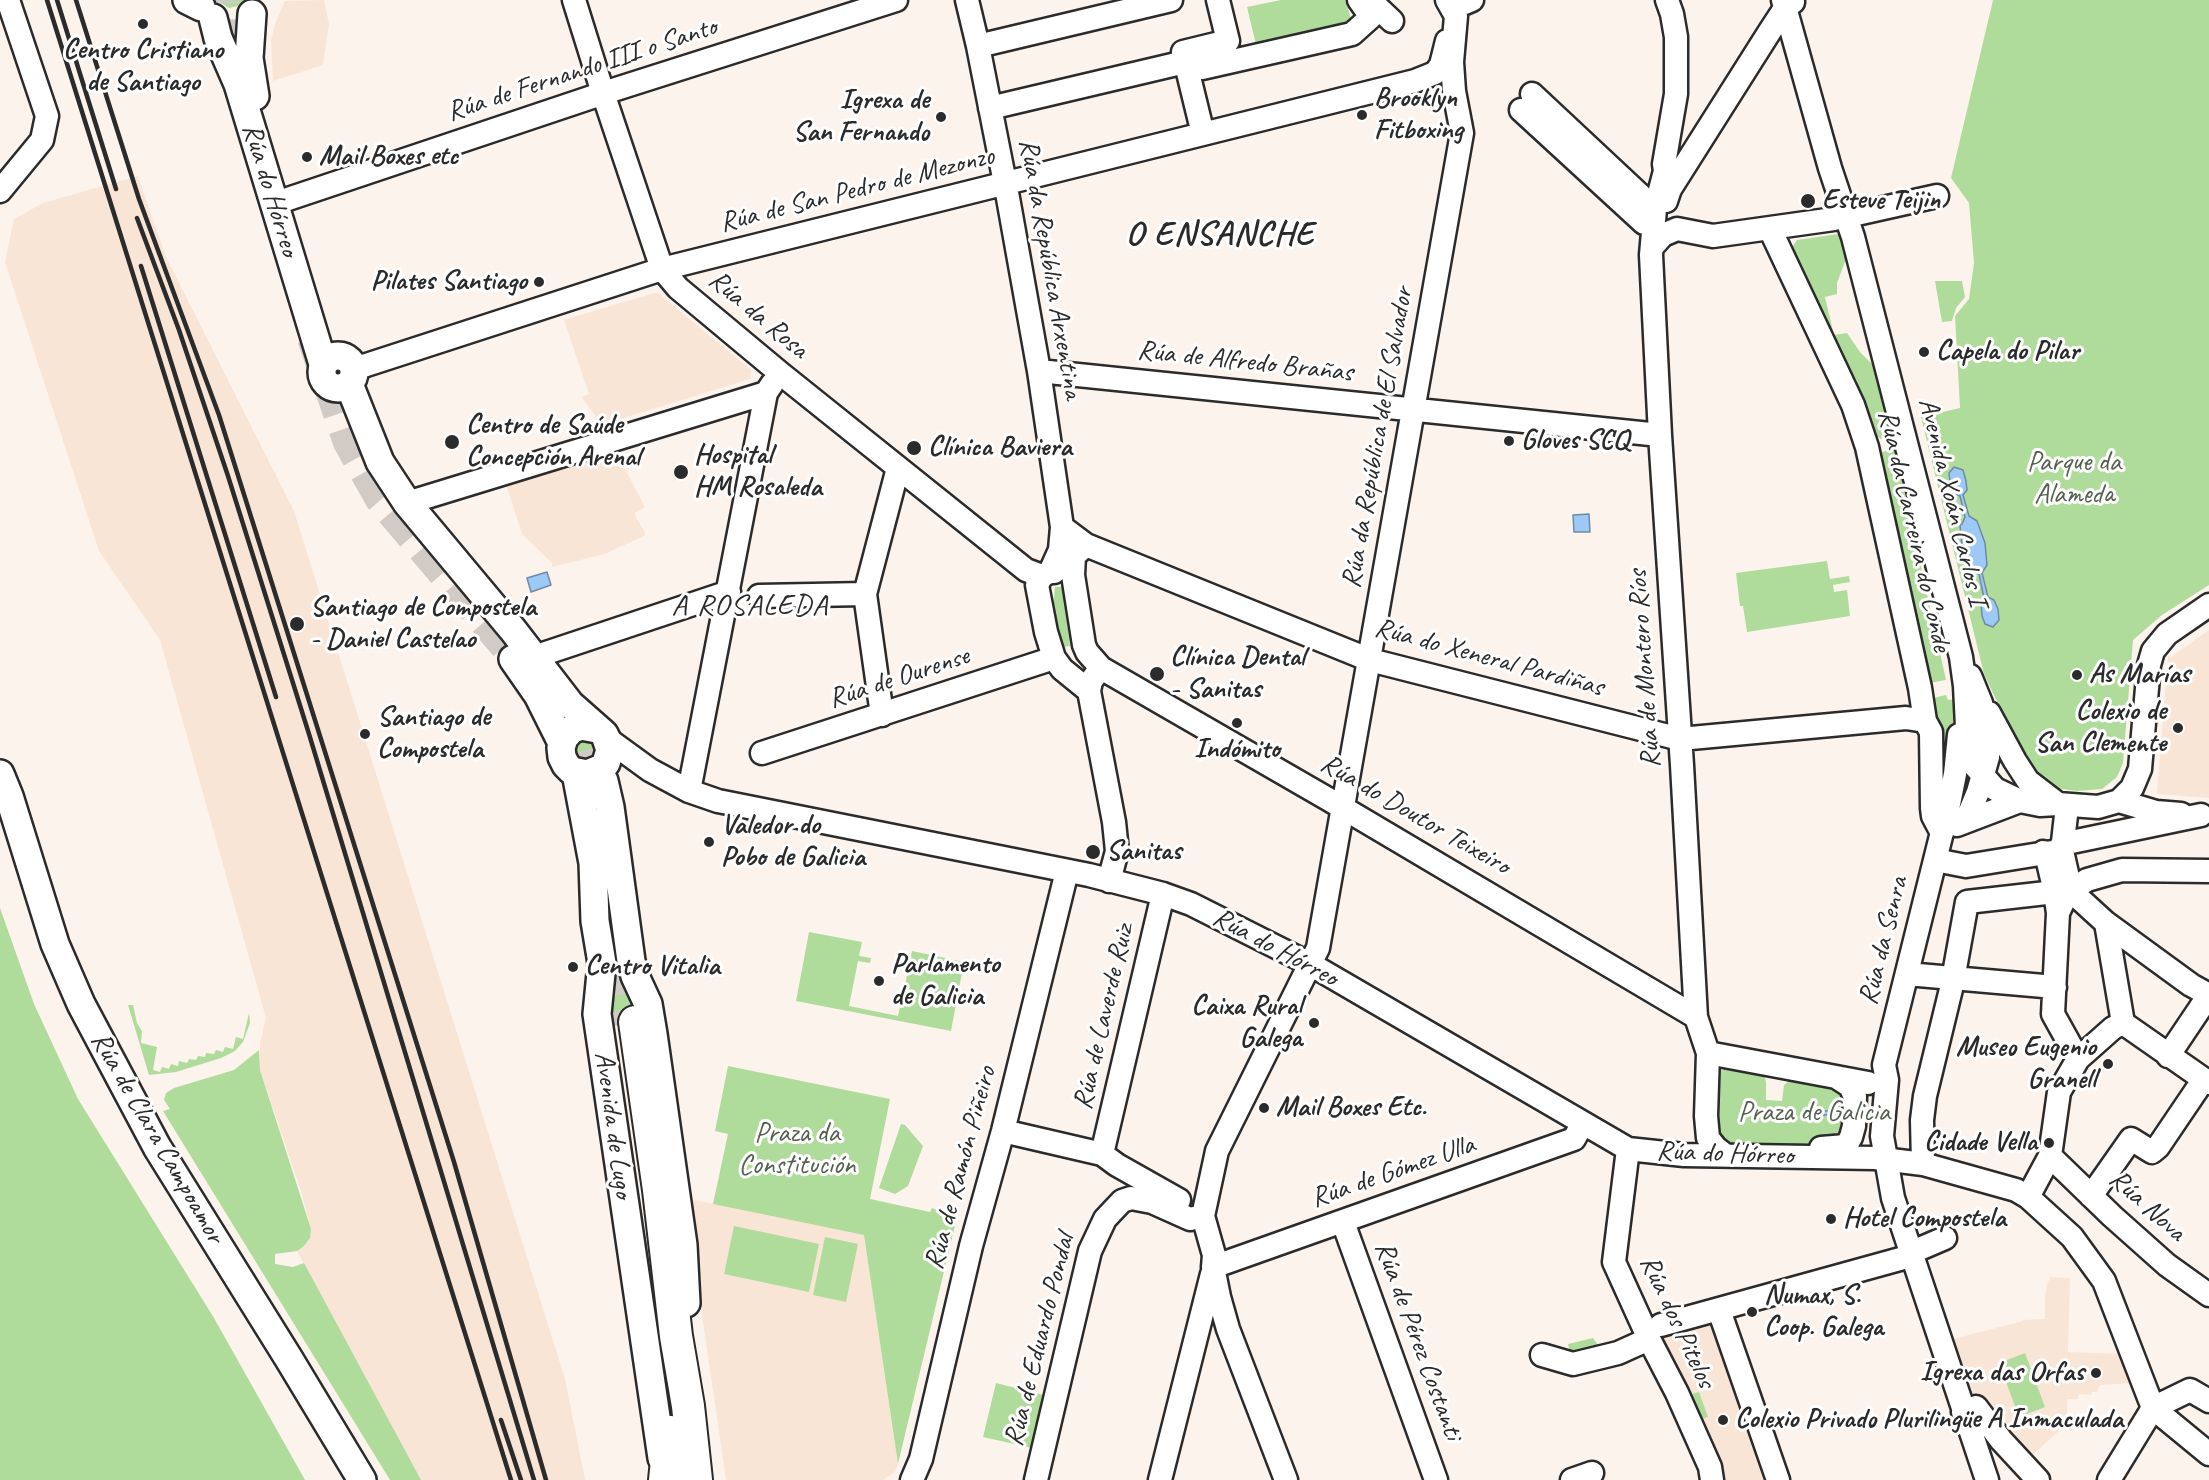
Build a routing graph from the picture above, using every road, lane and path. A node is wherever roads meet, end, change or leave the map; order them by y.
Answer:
1 (8, 0) edge
2 (574, 0) edge
3 (896, 0) edge
4 (967, 0) edge
5 (1170, 0) edge
6 (1218, 0) edge
7 (1472, 0) edge
8 (1667, 0) edge
9 (1449, 3) edge
10 (1788, 3) edge
11 (200, 6) edge
12 (257, 7) edge
13 (1371, 10) edge
14 (978, 46) junction
15 (1185, 62) junction
16 (603, 93) junction
17 (1527, 102) dead end
18 (990, 108) junction
19 (1203, 134) junction
20 (1671, 175) junction
21 (1005, 183) junction
22 (0, 191) edge
23 (1937, 196) dead end
24 (288, 199) junction
25 (1649, 216) junction
26 (1845, 217) junction
27 (1677, 229) junction
28 (1770, 229) junction
29 (1652, 247) junction
30 (662, 269) junction
31 (1039, 371) junction
32 (340, 372) junction
33 (780, 373) junction
34 (766, 393) junction
35 (1412, 409) junction
36 (1660, 435) junction
37 (898, 468) junction
38 (407, 503) junction
39 (1062, 527) junction
40 (1086, 545) junction
41 (1046, 574) junction
42 (1073, 575) junction
43 (729, 592) junction
44 (865, 594) junction
45 (759, 596) dead end
46 (2209, 605) edge
47 (534, 657) junction
48 (1961, 657) junction
49 (1054, 658) junction
50 (1370, 660) junction
51 (1101, 668) junction
52 (1965, 686) junction
53 (1089, 691) junction
54 (1982, 703) junction
55 (882, 715) junction
56 (1925, 721) junction
57 (602, 733) junction
58 (1680, 739) junction
59 (562, 743) junction
60 (762, 753) dead end
61 (650, 770) junction
62 (592, 771) junction
63 (0, 774) edge
64 (1982, 775) junction
65 (689, 791) junction
66 (2024, 791) junction
67 (1951, 794) junction
68 (2119, 801) junction
69 (2062, 805) junction
70 (1342, 807) junction
71 (2205, 815) edge
72 (1966, 821) junction
73 (1942, 833) junction
74 (2056, 849) junction
75 (1935, 860) junction
76 (1067, 871) junction
77 (2209, 871) edge
78 (1109, 880) junction
79 (1163, 894) junction
80 (2063, 897) junction
81 (2106, 922) junction
82 (1310, 964) junction
83 (1907, 974) junction
84 (1954, 977) junction
85 (2055, 987) junction
86 (2209, 995) edge
87 (1696, 1017) junction
88 (2124, 1023) junction
89 (1708, 1053) junction
90 (2168, 1056) junction
91 (2078, 1059) junction
92 (1884, 1065) junction
93 (1836, 1077) junction
94 (2206, 1081) edge
95 (1868, 1083) junction
96 (1583, 1123) junction
97 (1003, 1131) junction
98 (1877, 1147) junction
99 (1628, 1149) junction
100 (1102, 1154) junction
101 (1726, 1155) junction
102 (2050, 1156) junction
103 (1923, 1164) junction
104 (2091, 1196) junction
105 (2028, 1197) junction
106 (1203, 1216) junction
107 (1343, 1222) junction
108 (1945, 1238) dead end
109 (1911, 1255) junction
110 (1214, 1267) junction
111 (2209, 1295) edge
112 (1719, 1310) junction
113 (1212, 1313) junction
114 (1655, 1332) junction
115 (676, 1336) junction
116 (1542, 1354) dead end
117 (2209, 1401) edge
118 (2153, 1408) junction
119 (1963, 1412) junction
120 (2209, 1454) edge
121 (681, 1479) edge
122 (362, 1480) edge
123 (912, 1480) edge
124 (1036, 1480) edge
125 (1160, 1480) edge
126 (1286, 1480) edge
127 (1436, 1480) edge
128 (1712, 1480) edge
129 (1778, 1480) edge
130 (1987, 1480) edge
131 (2038, 1480) edge
132 (2109, 1480) edge

1 - 22 street
2 - 16 street, Rúa da Rosa
3 - 16 street, Rúa de Fernando III o Santo
4 - 14 street, Rúa da República Arxentina
5 - 14 street
6 - 15 street
7 - 9 street
8 - 20 street
9 - 19 street, Rúa de San Pedro de Mezonzo
9 - 35 street, Rúa da República de El Salvador
10 - 20 street, Rúa de Montero Ríos
10 - 26 street, Avenida Xoán Carlos I
11 - 12 main road
11 - 32 main road, Rúa do Hórreo
12 - 24 main road, Rúa do Hórreo
13 - 15 street
14 - 18 street, Rúa da República Arxentina
15 - 18 street
15 - 19 street
16 - 24 street, Rúa de Fernando III o Santo
16 - 30 street, Rúa da Rosa
17 - 25 street
18 - 21 street, Rúa da República Arxentina
19 - 21 street, Rúa de San Pedro de Mezonzo
20 - 25 street, Rúa de Montero Ríos
20 - 27 street
21 - 30 street, Rúa de San Pedro de Mezonzo
21 - 31 street, Rúa da República Arxentina
23 - 26 street
24 - 32 main road, Rúa do Hórreo
25 - 29 street, Rúa de Montero Ríos
26 - 28 street
26 - 48 street, Avenida Xoán Carlos I
27 - 28 street
27 - 29 street
28 - 56 street, Rúa da Carreira do Conde
29 - 36 street, Rúa de Montero Ríos
30 - 32 street, Rúa de San Pedro de Mezonzo
30 - 33 street, Rúa da Rosa
31 - 35 street, Rúa de Alfredo Brañas
31 - 39 street, Rúa da República Arxentina
32 - 38 main road, Rúa do Hórreo
32 - 59 main road, Rúa do Hórreo
33 - 34 street
33 - 37 street, Rúa da Rosa
34 - 38 street
34 - 43 street
35 - 36 street, Rúa de Alfredo Brañas
35 - 50 street, Rúa da República de El Salvador
36 - 58 street, Rúa de Montero Ríos
37 - 41 street, Rúa da Rosa
37 - 44 street
38 - 47 main road, Rúa do Hórreo
39 - 40 street, Rúa do Xeneral Pardiñas
39 - 41 street, Rúa da República Arxentina
40 - 42 street
40 - 50 street, Rúa do Xeneral Pardiñas
41 - 42 street
41 - 49 street
42 - 51 street
43 - 47 street
43 - 65 street
44 - 45 street
44 - 55 street
46 - 68 street
47 - 57 main road, Rúa do Hórreo
48 - 52 street
48 - 54 street
49 - 53 street
49 - 55 street, Rúa de Ourense
50 - 58 street, Rúa do Xeneral Pardiñas
50 - 70 street, Rúa da República de El Salvador
51 - 53 street
51 - 70 street, Rúa do Doutor Teixeiro
52 - 64 street
52 - 67 street, Rúa da Senra
53 - 78 street
54 - 64 street
54 - 66 street
55 - 60 street, Rúa de Ourense
56 - 58 street, Rúa do Xeneral Pardiñas
56 - 73 street
57 - 59 main road
57 - 61 street, Rúa do Hórreo
57 - 62 main road
58 - 87 street, Rúa de Montero Ríos
59 - 62 main road
61 - 62 street, Rúa do Hórreo
61 - 65 street, Rúa do Hórreo
62 - 115 main road, Avenida de Lugo
62 - 121 main road, Avenida de Lugo
63 - 122 main road, Rúa de Clara Campoamor
64 - 66 street
64 - 67 street
64 - 72 street
65 - 76 street, Rúa do Hórreo
66 - 69 street
66 - 72 street
67 - 73 street, Rúa da Senra
68 - 69 street
68 - 71 street
69 - 74 street
70 - 82 street, Rúa da República de El Salvador
70 - 87 street, Rúa do Doutor Teixeiro
71 - 74 street
72 - 73 street
73 - 75 street, Rúa da Senra
74 - 75 street
74 - 80 street
75 - 83 street, Rúa da Senra
76 - 78 street, Rúa do Hórreo
76 - 97 street, Rúa de Ramón Piñeiro
77 - 80 street
78 - 79 street, Rúa do Hórreo
79 - 82 street, Rúa do Hórreo
79 - 100 street, Rúa de Laverde Ruiz
80 - 81 street
80 - 84 street
80 - 85 street
81 - 86 street
81 - 88 street
82 - 96 street, Rúa do Hórreo
82 - 106 street, Rúa da República de El Salvador
83 - 84 street
83 - 92 street, Rúa da Senra
84 - 85 street
84 - 103 street
85 - 91 street
86 - 90 street
87 - 89 street, Rúa de Montero Ríos
88 - 90 street
88 - 91 street
89 - 93 street
89 - 101 street, Rúa de Montero Ríos
90 - 94 street
91 - 102 street
92 - 95 street, Rúa da Senra
92 - 98 street, Rúa da Senra
93 - 95 street
93 - 101 street
94 - 104 street
95 - 98 street
96 - 99 street, Rúa do Hórreo
96 - 107 street, Rúa de Gómez Ulla
97 - 100 street
97 - 123 street, Rúa de Ramón Piñeiro
98 - 101 street, Rúa do Hórreo
98 - 103 street, Rúa do Hórreo
98 - 109 street
99 - 101 street, Rúa do Hórreo
99 - 114 street, Rúa dos Pitelos
100 - 106 street
102 - 104 street, Rúa Nova
102 - 105 street
103 - 105 street, Rúa do Hórreo
104 - 111 street, Rúa Nova
105 - 118 street, Rúa do Hórreo
106 - 110 street
106 - 124 street, Rúa de Eduardo Pondal
107 - 110 street, Rúa de Gómez Ulla
107 - 127 street, Rúa de Pérez Costanti
108 - 109 street
109 - 112 street
109 - 119 street
110 - 113 street
112 - 114 street
112 - 129 street
113 - 125 street
113 - 126 street
114 - 116 street
114 - 128 street, Rúa dos Pitelos
115 - 121 highway, Avenida de Lugo
115 - 121 highway, Avenida de Lugo
117 - 118 street
118 - 120 street
118 - 132 street
119 - 130 street
119 - 131 street

